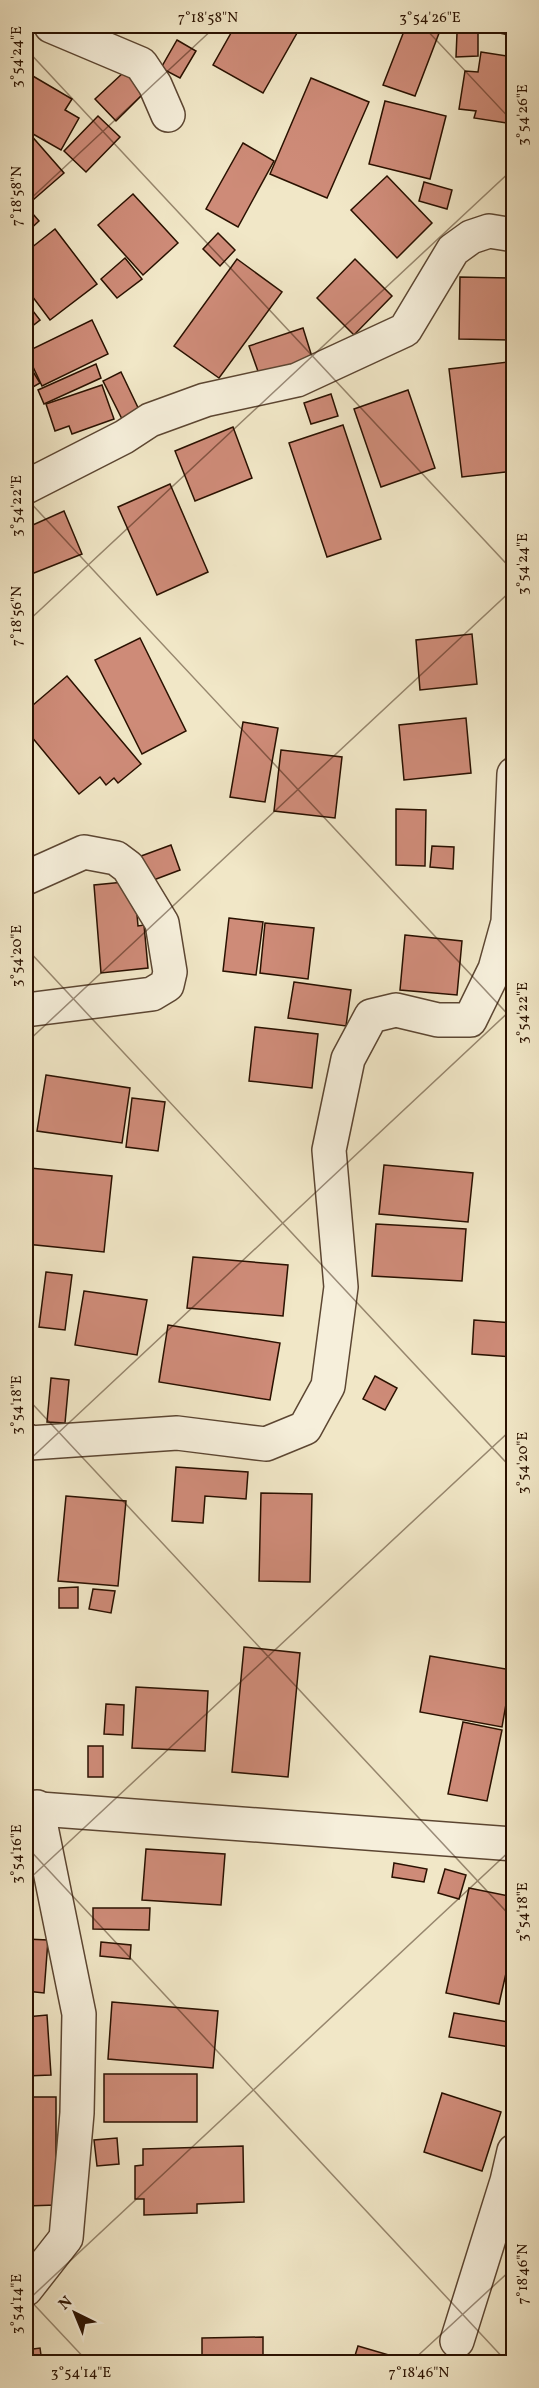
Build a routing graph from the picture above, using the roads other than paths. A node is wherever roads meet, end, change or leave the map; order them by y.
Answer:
1 (51, 26) edge
2 (168, 115) dead end
3 (513, 235) edge
4 (26, 487) edge
5 (513, 774) edge
6 (26, 878) edge
7 (511, 920) edge
8 (26, 1010) edge
9 (26, 1440) edge
10 (31, 1807) edge
11 (513, 1844) edge
12 (513, 2151) edge
13 (26, 2289) edge
14 (457, 2341) dead end

1 - 2 street
3 - 4 street
5 - 7 street
6 - 8 street
7 - 9 street
10 - 11 street
10 - 13 street
12 - 14 street

